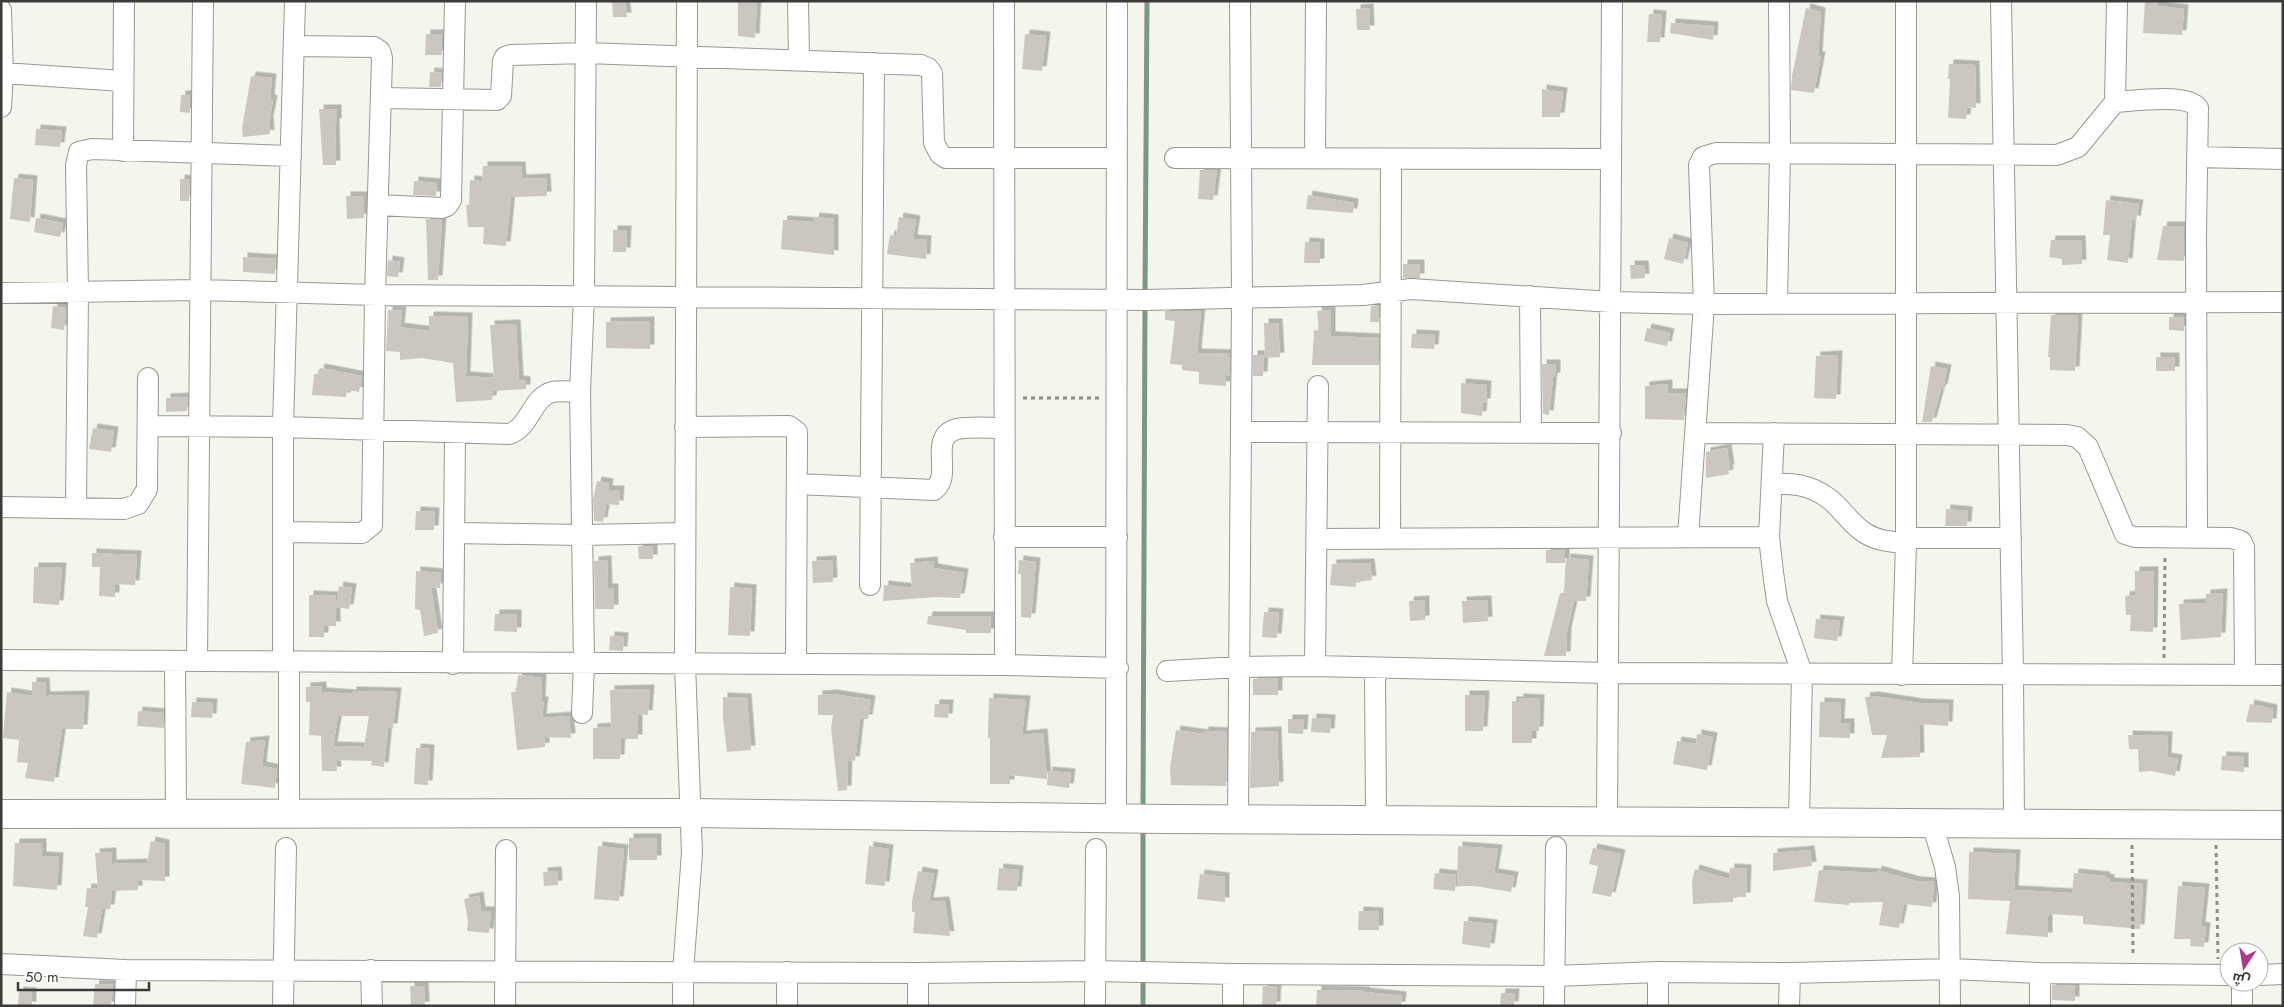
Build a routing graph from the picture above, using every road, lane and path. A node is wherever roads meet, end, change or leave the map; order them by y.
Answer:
1 (124, 1) edge
2 (203, 1) edge
3 (295, 1) edge
4 (454, 1) edge
5 (586, 1) edge
6 (687, 1) edge
7 (798, 1) edge
8 (1004, 1) edge
9 (1117, 1) edge
10 (1240, 1) edge
11 (1316, 1) edge
12 (1612, 1) edge
13 (1779, 1) edge
14 (1906, 1) edge
15 (2001, 1) edge
16 (2117, 1) edge
17 (1, 10) edge
18 (294, 46) junction
19 (586, 53) junction
20 (688, 56) junction
21 (799, 59) junction
22 (874, 63) junction
23 (3, 73) junction
24 (124, 81) junction
25 (382, 98) junction
26 (453, 98) junction
27 (2115, 102) junction
28 (1, 107) edge
29 (123, 151) junction
30 (202, 153) junction
31 (1780, 154) junction
32 (1907, 154) junction
33 (2004, 154) junction
34 (291, 156) junction
35 (1243, 157) junction
36 (2197, 157) junction
37 (1117, 158) junction
38 (1175, 158) dead end
39 (1315, 158) junction
40 (1391, 158) junction
41 (1005, 159) junction
42 (1611, 159) junction
43 (2283, 159) edge
44 (378, 205) junction
45 (199, 290) junction
46 (1391, 290) junction
47 (78, 292) junction
48 (287, 292) junction
49 (1, 294) edge
50 (375, 295) junction
51 (584, 296) junction
52 (1530, 296) junction
53 (685, 298) junction
54 (874, 298) junction
55 (1242, 298) junction
56 (1006, 299) junction
57 (1117, 300) junction
58 (1611, 302) junction
59 (2196, 302) junction
60 (2283, 302) edge
61 (1778, 303) junction
62 (1704, 304) junction
63 (1906, 304) junction
64 (2006, 304) junction
65 (148, 378) dead end
66 (1318, 386) dead end
67 (580, 392) junction
68 (1005, 398) junction
69 (1117, 398) junction
70 (148, 426) junction
71 (199, 427) junction
72 (685, 427) junction
73 (282, 428) junction
74 (1004, 428) junction
75 (372, 431) junction
76 (1242, 432) junction
77 (454, 433) junction
78 (1318, 433) junction
79 (1531, 433) junction
80 (1611, 433) junction
81 (1695, 433) junction
82 (1774, 433) junction
83 (1906, 433) junction
84 (2009, 433) junction
85 (1390, 434) junction
86 (797, 484) junction
87 (1773, 484) junction
88 (871, 488) junction
89 (1, 507) edge
90 (76, 507) junction
91 (283, 532) junction
92 (454, 533) junction
93 (685, 533) junction
94 (582, 535) junction
95 (1004, 537) junction
96 (1117, 537) junction
97 (1688, 537) junction
98 (1769, 537) junction
99 (1390, 538) junction
100 (2011, 538) junction
101 (2165, 538) junction
102 (2197, 538) junction
103 (1318, 539) junction
104 (1610, 539) junction
105 (1906, 541) junction
106 (870, 585) dead end
107 (1, 660) edge
108 (174, 661) junction
109 (197, 661) junction
110 (286, 662) junction
111 (584, 663) junction
112 (453, 664) junction
113 (685, 664) junction
114 (796, 664) junction
115 (1005, 665) junction
116 (1315, 666) junction
117 (1239, 667) junction
118 (1118, 668) junction
119 (1375, 668) junction
120 (1167, 671) dead end
121 (1607, 673) junction
122 (1802, 673) junction
123 (1902, 675) junction
124 (2013, 675) junction
125 (2283, 675) edge
126 (2164, 676) junction
127 (2245, 676) junction
128 (582, 713) dead end
129 (289, 813) junction
130 (692, 813) junction
131 (1, 814) edge
132 (176, 814) junction
133 (1125, 818) junction
134 (1238, 818) junction
135 (1376, 820) junction
136 (1607, 821) junction
137 (1799, 822) junction
138 (1932, 823) junction
139 (2216, 824) junction
140 (2014, 825) junction
141 (2132, 825) junction
142 (2283, 825) edge
143 (1556, 847) dead end
144 (286, 848) dead end
145 (1096, 849) dead end
146 (506, 850) dead end
147 (2222, 942) edge
148 (1, 964) edge
149 (283, 969) junction
150 (1951, 969) junction
151 (126, 970) junction
152 (372, 970) junction
153 (505, 971) junction
154 (1095, 971) junction
155 (684, 972) junction
156 (787, 972) junction
157 (1658, 972) junction
158 (2040, 972) junction
159 (2133, 972) junction
160 (918, 973) junction
161 (1790, 973) junction
162 (1233, 974) junction
163 (2219, 974) edge
164 (2283, 974) edge
165 (2269, 975) edge
166 (1554, 976) junction
167 (2242, 992) edge
168 (125, 1006) edge
169 (282, 1006) edge
170 (372, 1006) edge
171 (505, 1006) edge
172 (683, 1006) edge
173 (787, 1006) edge
174 (918, 1006) edge
175 (1095, 1006) edge
176 (1233, 1006) edge
177 (1554, 1006) edge
178 (1658, 1006) edge
179 (1789, 1006) edge
180 (1950, 1006) edge
181 (2040, 1006) edge
182 (2242, 1006) edge

1 - 24 street
2 - 30 street
3 - 18 street
4 - 26 street
5 - 19 street
6 - 20 street
7 - 21 street
8 - 41 street
9 - 37 street
10 - 35 street
11 - 39 street
12 - 42 street
13 - 31 street
14 - 32 street
15 - 33 street
16 - 27 street
17 - 23 street
18 - 25 street
18 - 34 street
19 - 20 street
19 - 26 street
19 - 51 street
20 - 21 street
20 - 53 street
21 - 22 street
22 - 41 street
22 - 54 street
23 - 24 street
23 - 28 street
24 - 29 street
25 - 26 street
25 - 44 street
26 - 44 street
27 - 33 street
27 - 36 street
29 - 30 street
29 - 47 street
30 - 34 street
30 - 45 street
31 - 32 street
31 - 61 street
31 - 62 street
32 - 33 street
32 - 63 street
33 - 64 street
34 - 48 street
35 - 38 street
35 - 39 street
35 - 55 street
36 - 43 street
36 - 59 street
37 - 41 street
37 - 57 street
39 - 40 street
40 - 42 street
40 - 46 street
41 - 56 street
42 - 58 street
44 - 50 street
45 - 47 street
45 - 48 street
45 - 71 street
46 - 52 street
46 - 55 street
46 - 85 street
47 - 49 street
47 - 90 street
48 - 50 street
48 - 73 street
50 - 51 street
50 - 75 street
51 - 53 street
51 - 67 street
52 - 58 street
52 - 79 street
53 - 54 street
53 - 72 street
54 - 56 street
54 - 88 street
55 - 57 street
55 - 76 street
56 - 57 street
56 - 68 street
57 - 69 street
58 - 62 street
58 - 80 street
59 - 60 street
59 - 64 street
59 - 102 street
61 - 62 street
61 - 63 street
62 - 81 street
63 - 64 street
63 - 83 street
64 - 84 street
65 - 70 street
66 - 78 street
67 - 77 street
67 - 94 street
68 - 69 path
68 - 74 street
69 - 96 street
70 - 71 street
70 - 90 street
71 - 73 street
71 - 109 street
72 - 86 street
72 - 93 street
73 - 75 street
73 - 91 street
74 - 88 street
74 - 95 street
75 - 77 street
75 - 91 street
76 - 78 street
76 - 117 street
77 - 92 street
78 - 85 street
78 - 103 street
79 - 80 street
79 - 85 street
80 - 104 street
81 - 82 street
81 - 97 street
82 - 83 street
82 - 87 street
83 - 84 street
83 - 105 street
84 - 100 street
84 - 101 street
85 - 99 street
86 - 88 street
86 - 114 street
87 - 98 street
87 - 105 street
88 - 106 street
89 - 90 street
91 - 110 street
92 - 94 street
92 - 112 street
93 - 94 street
93 - 113 street
94 - 111 street
95 - 96 street
95 - 115 street
96 - 118 street
97 - 98 street
97 - 104 street
98 - 122 street
99 - 103 street
99 - 104 street
100 - 105 street
100 - 124 street
101 - 102 street
101 - 126 path
102 - 127 street
103 - 116 street
104 - 121 street
105 - 123 street
107 - 108 street
108 - 109 street
108 - 132 street
109 - 110 street
110 - 112 street
110 - 129 street
111 - 112 street
111 - 113 street
111 - 128 street
113 - 114 street
113 - 130 street
114 - 115 street
115 - 118 street
116 - 117 street
116 - 119 street
117 - 120 street
117 - 134 street
118 - 133 street
119 - 121 street
119 - 135 street
121 - 122 street
121 - 136 street
122 - 123 street
122 - 137 street
123 - 124 street
124 - 126 street
124 - 140 street
125 - 127 street
126 - 127 street
129 - 130 main road
129 - 132 main road
130 - 133 main road
130 - 155 street
131 - 132 main road
133 - 134 main road
134 - 135 main road
135 - 136 main road
136 - 137 main road
137 - 138 main road
138 - 140 main road
138 - 150 street
139 - 141 main road
139 - 142 main road
139 - 147 path
140 - 141 main road
141 - 159 path
143 - 166 street
144 - 149 street
145 - 154 street
146 - 153 street
148 - 151 street
149 - 151 street
149 - 152 street
149 - 169 street
150 - 158 street
150 - 161 street
150 - 180 street
151 - 168 street
152 - 153 street
152 - 170 street
153 - 155 street
153 - 171 street
154 - 160 street
154 - 162 street
154 - 175 street
155 - 156 street
155 - 172 street
156 - 160 street
156 - 173 street
157 - 161 street
157 - 166 street
157 - 178 street
158 - 159 street
158 - 181 street
159 - 163 street
160 - 174 street
161 - 179 street
162 - 166 street
162 - 176 street
164 - 165 street
166 - 177 street
167 - 182 street

